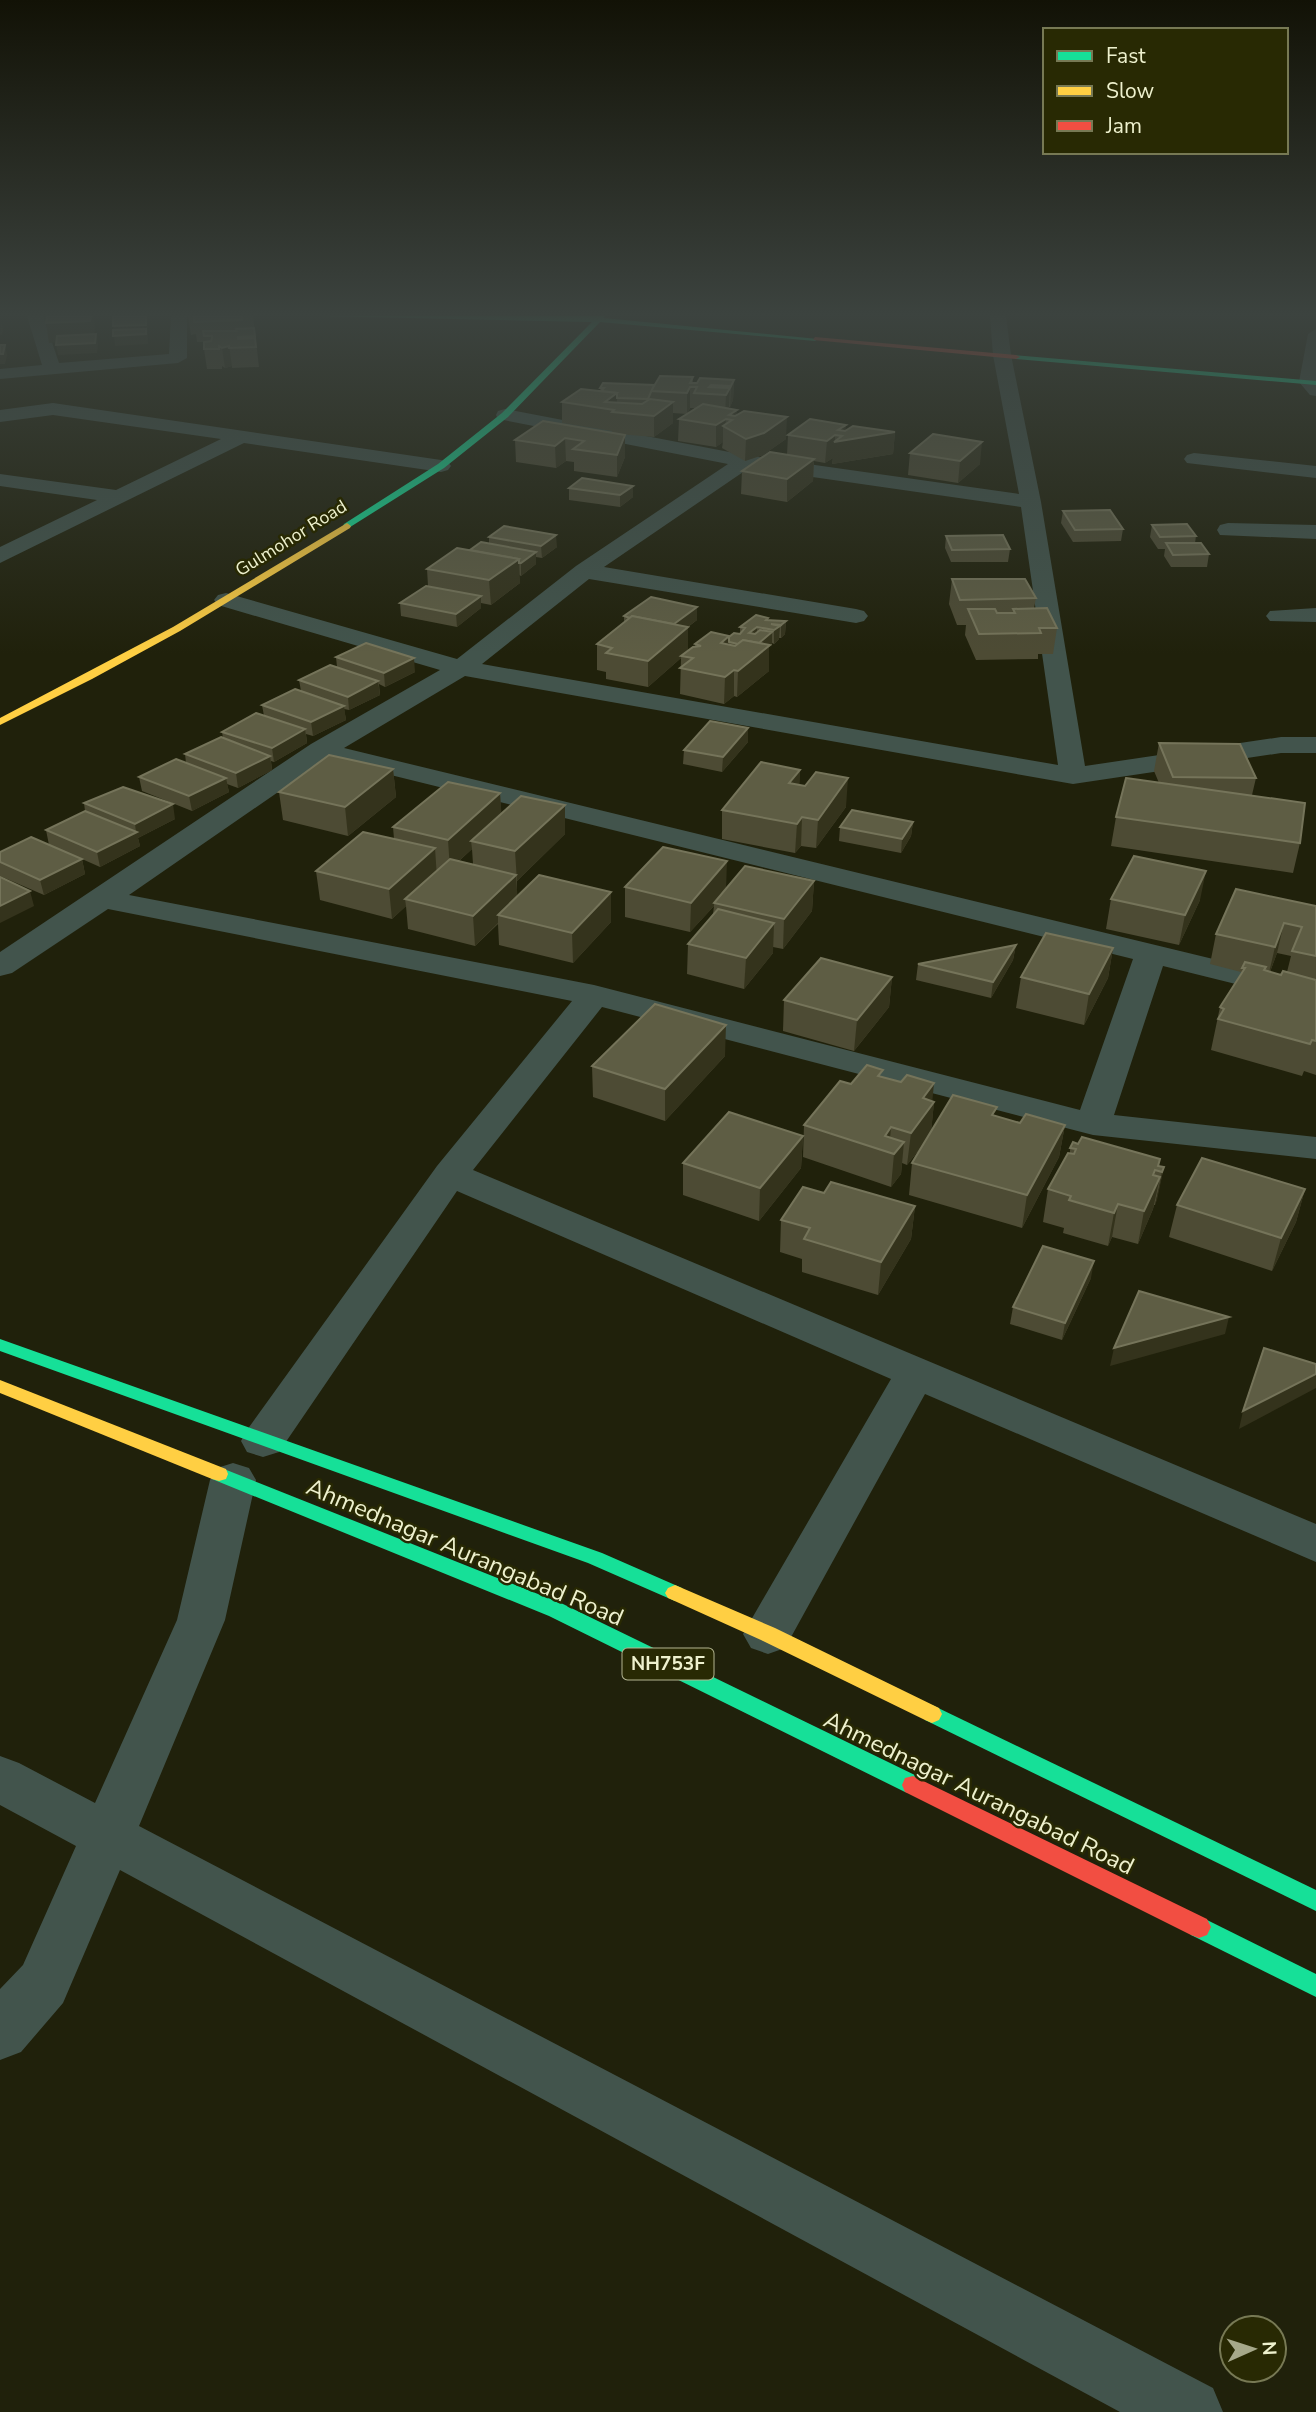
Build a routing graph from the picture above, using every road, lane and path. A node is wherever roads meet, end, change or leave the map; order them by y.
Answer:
1 (191, 429) edge
2 (488, 429) edge
3 (576, 429) edge
4 (1017, 429) edge
5 (243, 436) junction
6 (1194, 458) dead end
7 (745, 461) junction
8 (441, 466) junction
9 (1316, 472) edge
10 (0, 480) edge
11 (118, 498) junction
12 (1031, 502) junction
13 (1228, 530) dead end
14 (1316, 532) edge
15 (0, 556) edge
16 (584, 571) junction
17 (226, 600) junction
18 (1316, 615) edge
19 (856, 616) dead end
20 (1278, 616) dead end
21 (461, 668) junction
22 (0, 722) edge
23 (1316, 745) edge
24 (321, 750) junction
25 (1073, 776) junction
26 (103, 899) junction
27 (1151, 954) junction
28 (0, 966) edge
29 (1316, 994) edge
30 (594, 995) junction
31 (1093, 1124) junction
32 (1316, 1148) edge
33 (450, 1174) junction
34 (0, 1345) edge
35 (916, 1373) junction
36 (0, 1386) edge
37 (248, 1461) junction
38 (1316, 1544) edge
39 (768, 1634) junction
40 (0, 1779) edge
41 (107, 1837) junction
42 (1316, 1901) edge
43 (1316, 1986) edge
44 (0, 2032) edge
45 (1189, 2412) edge

1 - 5 street
2 - 8 main road, Gulmohor Road
3 - 7 street
4 - 12 street
5 - 8 street
5 - 11 street
6 - 9 street
7 - 12 street
7 - 16 street
8 - 17 main road, Gulmohor Road
10 - 11 street
11 - 15 street
12 - 25 street
13 - 14 street
16 - 19 street
16 - 21 street
17 - 21 street
17 - 22 main road, Gulmohor Road
18 - 20 street
21 - 24 street
21 - 25 street
23 - 25 street
24 - 26 street
24 - 27 street
26 - 28 street
26 - 30 street
27 - 29 street
27 - 31 street
30 - 31 street
30 - 33 street
31 - 32 street
33 - 35 street
33 - 37 street
34 - 37 main road, NH753F
35 - 38 street
35 - 39 street
36 - 37 main road, Ahmednagar Aurangabad Road / NH753F
37 - 39 main road, NH753F
37 - 41 street
37 - 43 main road, Ahmednagar Aurangabad Road / NH753F
39 - 42 main road, NH753F
40 - 41 street
41 - 44 street
41 - 45 street

